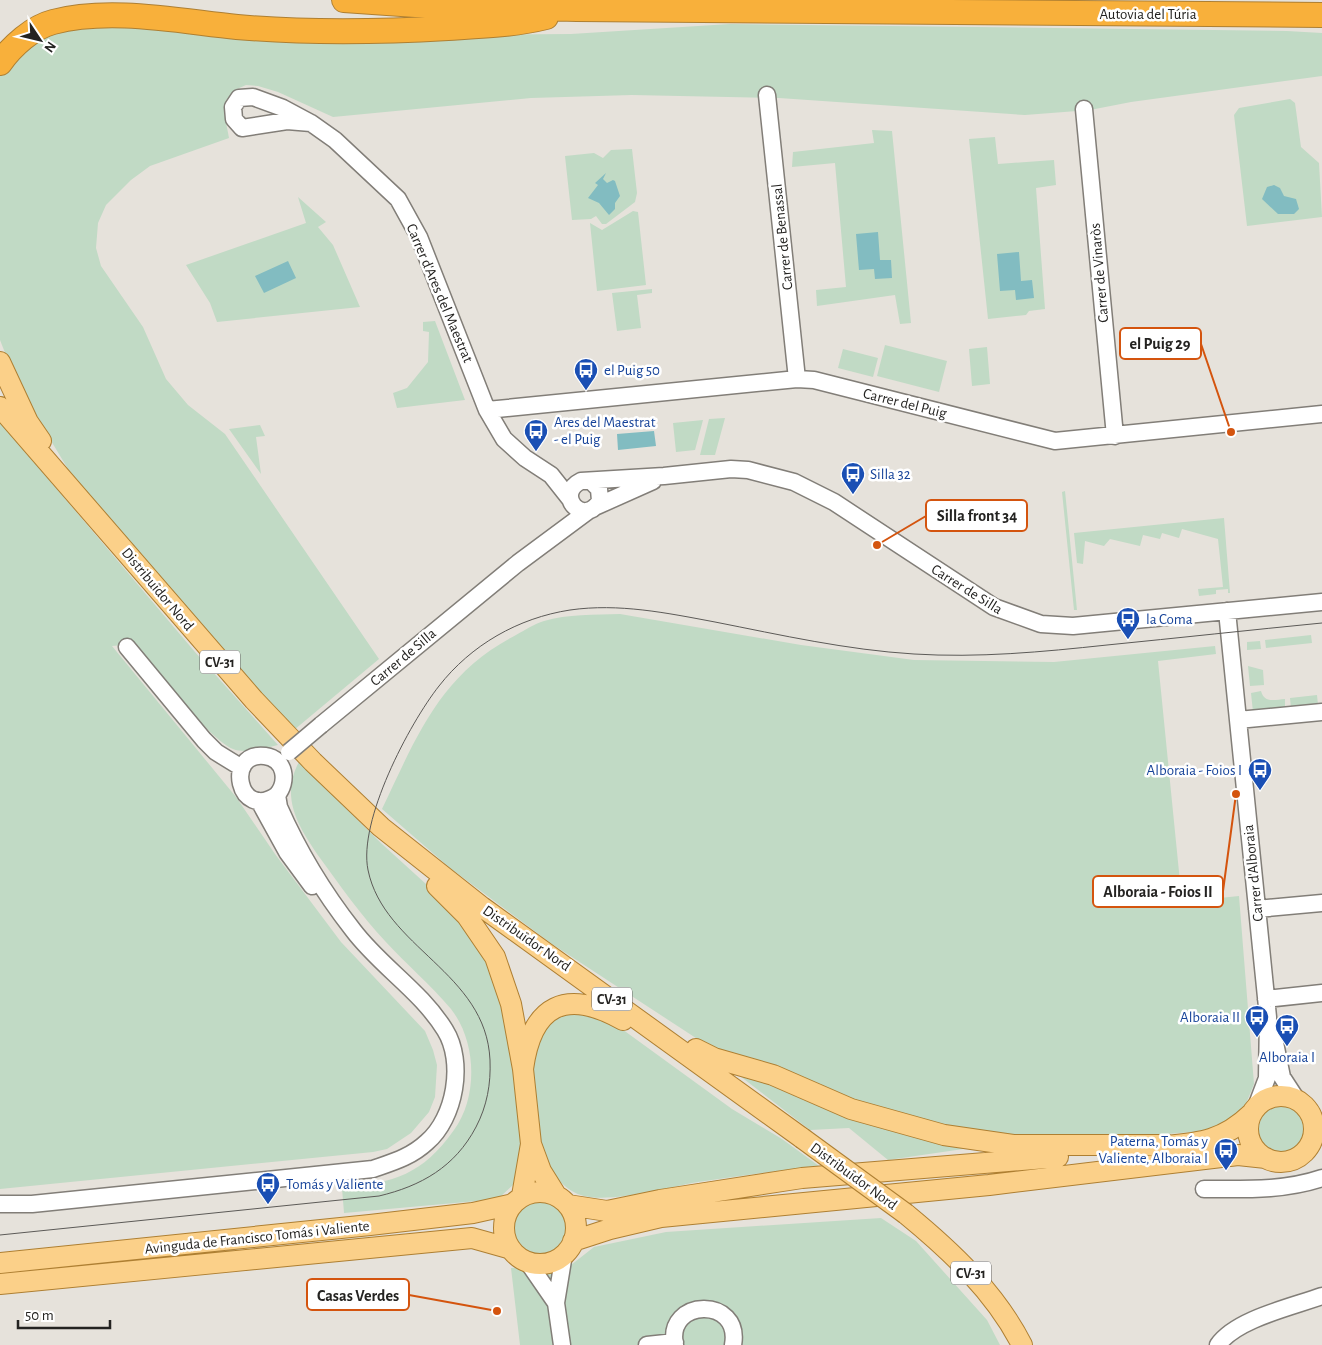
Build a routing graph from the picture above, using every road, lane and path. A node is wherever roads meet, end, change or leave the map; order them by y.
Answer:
1 (344, 0) edge
2 (578, 9) junction
3 (1322, 15) edge
4 (0, 63) edge
5 (767, 95) dead end
6 (1084, 109) dead end
7 (311, 123) dead end
8 (0, 362) edge
9 (797, 378) junction
10 (0, 407) edge
11 (487, 410) junction
12 (1322, 414) edge
13 (1115, 436) junction
14 (551, 475) junction
15 (664, 476) junction
16 (586, 481) junction
17 (70, 486) junction
18 (571, 501) junction
19 (592, 508) junction
20 (518, 563) junction
21 (1322, 602) edge
22 (1227, 611) junction
23 (127, 647) dead end
24 (1322, 712) edge
25 (1238, 720) junction
26 (289, 752) junction
27 (266, 756) junction
28 (242, 768) junction
29 (282, 769) junction
30 (277, 795) junction
31 (259, 801) junction
32 (381, 827) junction
33 (1322, 903) edge
34 (1257, 909) junction
35 (352, 930) junction
36 (1322, 993) edge
37 (1266, 998) junction
38 (1268, 1017) junction
39 (665, 1037) junction
40 (523, 1069) junction
41 (1253, 1111) junction
42 (1309, 1111) edge
43 (530, 1144) junction
44 (1168, 1146) junction
45 (1322, 1148) edge
46 (1266, 1158) junction
47 (1297, 1158) junction
48 (1322, 1178) edge
49 (1204, 1189) dead end
50 (518, 1200) junction
51 (562, 1200) junction
52 (0, 1204) edge
53 (569, 1248) junction
54 (511, 1249) junction
55 (0, 1262) edge
56 (527, 1262) junction
57 (0, 1284) edge
58 (1322, 1296) edge
59 (556, 1304) junction
60 (675, 1344) edge
61 (562, 1345) edge
62 (647, 1345) edge
63 (733, 1345) edge
64 (1022, 1345) edge
65 (1218, 1345) edge

1 - 2 highway, Autovia del Túria
2 - 3 highway, Autovia del Túria
2 - 4 highway
5 - 9 street, Carrer de Benassal
6 - 13 street, Carrer de Vinaròs
7 - 11 street, Carrer d'Ares del Maestrat
8 - 17 main road, Distribuïdor Nord / CV-31
9 - 11 street, Carrer del Puig
9 - 13 street, Carrer del Puig
10 - 17 main road, Distribuïdor Nord / CV-31
11 - 14 street, Carrer d'Ares del Maestrat
12 - 13 street, Carrer del Puig
14 - 16 street, Carrer d'Ares del Maestrat
14 - 18 street, Carrer d'Ares del Maestrat
15 - 16 street, Carrer de Silla
15 - 19 street, Carrer de Silla
15 - 22 street, Carrer de Silla
16 - 18 street
16 - 19 street
17 - 32 main road, Distribuïdor Nord / CV-31
18 - 19 street
18 - 20 street, Carrer de Silla
19 - 20 street, Carrer de Silla
20 - 26 street, Carrer de Silla, bridge
21 - 22 street, Carrer de Silla
22 - 25 street, Carrer d'Alboraia
23 - 28 street
24 - 25 street
25 - 34 street, Carrer d'Alboraia
26 - 27 street
26 - 29 street, Carrer de Silla
27 - 28 street
27 - 29 street
28 - 31 street
29 - 30 street
30 - 31 street
30 - 35 street
31 - 35 street
32 - 39 main road, Distribuïdor Nord / CV-31
32 - 40 main road
33 - 34 street
34 - 37 street, Carrer d'Alboraia
35 - 52 street
36 - 37 street
37 - 38 street, Carrer d'Alboraia
38 - 41 street, Carrer d'Alboraia
38 - 42 street, Carrer d'Alboraia
39 - 40 main road
39 - 44 main road
39 - 64 main road, Distribuïdor Nord / CV-31, bridge
40 - 43 main road
41 - 42 main road
41 - 44 main road
41 - 46 main road
42 - 47 main road
43 - 50 main road
43 - 51 main road
44 - 51 main road
45 - 47 main road
46 - 47 main road
46 - 53 main road
48 - 49 street
50 - 51 main road
50 - 54 main road
50 - 55 main road, Avinguda de Francisco Tomás i Valiente
51 - 53 main road
53 - 56 main road
53 - 59 street
54 - 56 main road
54 - 57 main road, Avinguda de Francisco Tomás i Valiente
56 - 59 street
58 - 65 street
59 - 61 street
60 - 62 street
60 - 63 street

